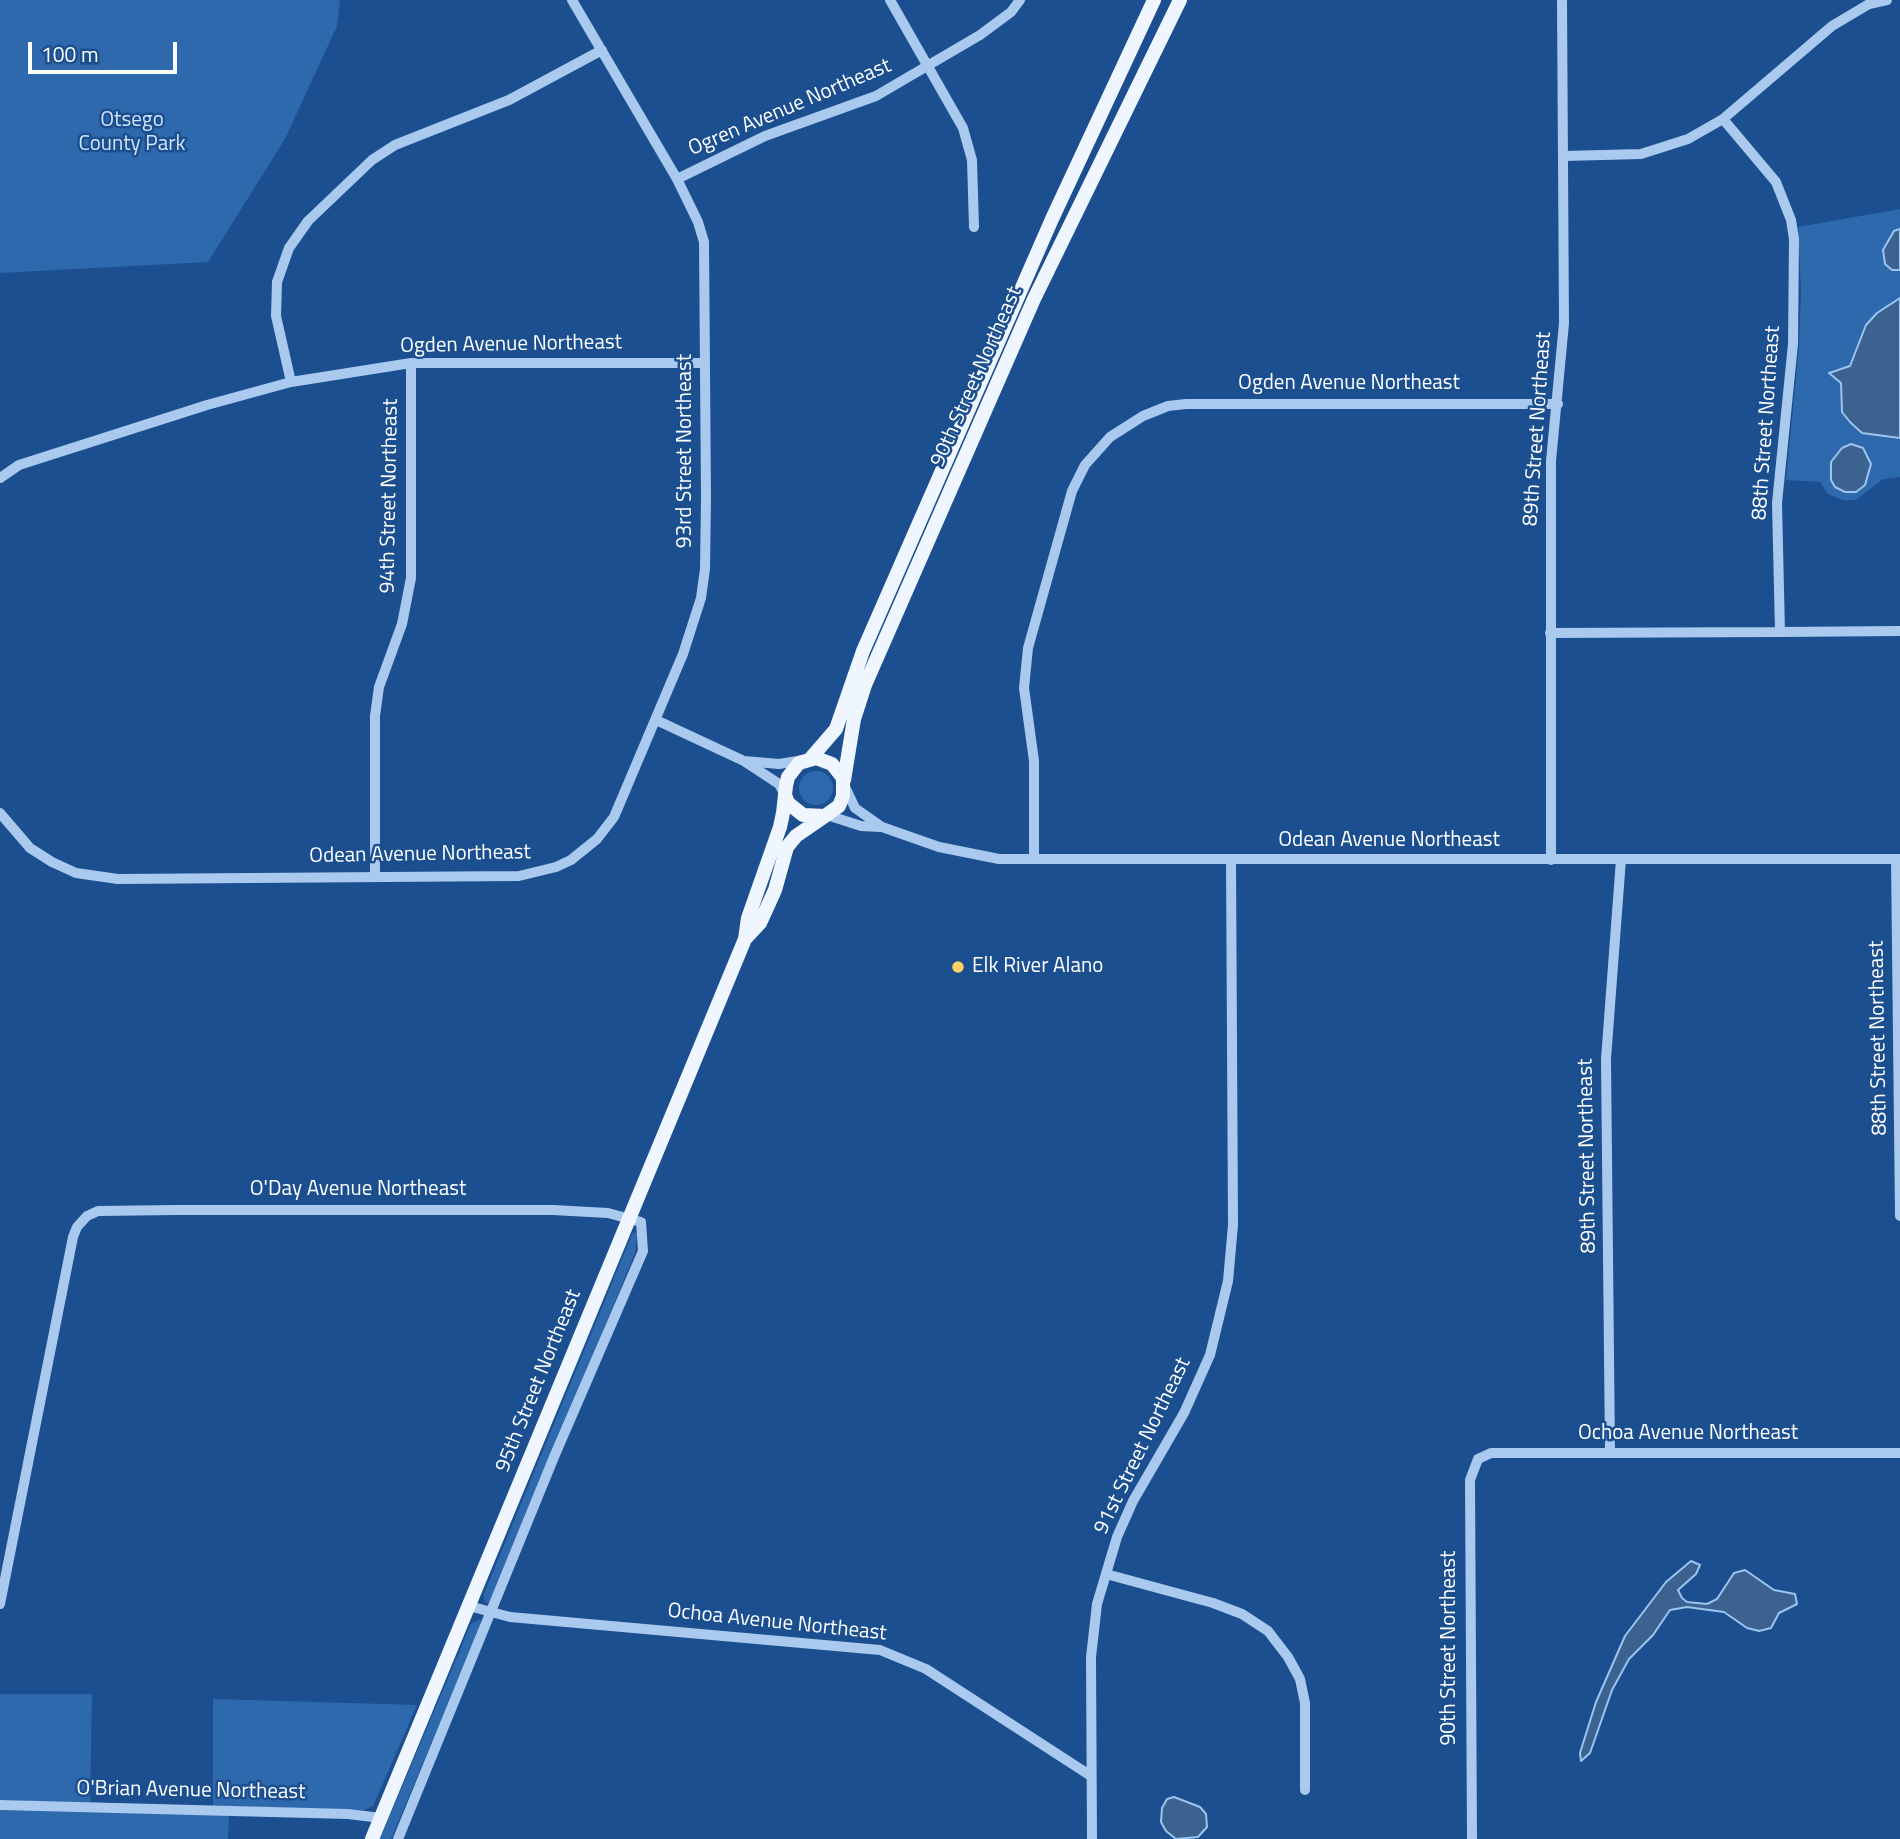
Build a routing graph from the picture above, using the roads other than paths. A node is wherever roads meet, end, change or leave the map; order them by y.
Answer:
1 (572, 0) edge
2 (890, 0) edge
3 (1020, 0) edge
4 (1154, 0) edge
5 (1180, 0) edge
6 (1562, 0) edge
7 (1887, 0) edge
8 (602, 50) junction
9 (930, 66) junction
10 (1724, 119) junction
11 (1564, 156) junction
12 (677, 179) junction
13 (974, 227) dead end
14 (411, 363) junction
15 (705, 363) junction
16 (291, 382) junction
17 (1558, 404) junction
18 (0, 478) edge
19 (1900, 631) edge
20 (1780, 632) junction
21 (1550, 633) junction
22 (656, 720) junction
23 (808, 759) junction
24 (744, 761) junction
25 (844, 784) junction
26 (785, 795) junction
27 (0, 813) edge
28 (826, 816) junction
29 (882, 827) junction
30 (1034, 859) junction
31 (1621, 859) junction
32 (1898, 859) edge
33 (1231, 860) junction
34 (1550, 860) junction
35 (375, 877) junction
36 (744, 939) junction
37 (1900, 1216) edge
38 (629, 1217) junction
39 (1610, 1453) junction
40 (1900, 1453) edge
41 (1478, 1459) joint
42 (1105, 1574) junction
43 (0, 1604) edge
44 (469, 1606) junction
45 (491, 1613) junction
46 (1091, 1776) junction
47 (1305, 1790) dead end
48 (0, 1805) edge
49 (381, 1818) junction
50 (372, 1839) edge
51 (398, 1839) edge
52 (1092, 1839) edge
53 (1472, 1839) edge

1 - 8 street, 93rd Street Northeast
2 - 9 street
3 - 9 street, Ogren Avenue Northeast
4 - 23 main road, 90th Street Northeast
5 - 25 main road, 90th Street Northeast
6 - 11 street, 89th Street Northeast
7 - 10 street
8 - 12 street, 93rd Street Northeast
8 - 16 street
9 - 12 street, Ogren Avenue Northeast
9 - 13 street
10 - 11 street
10 - 20 street, 88th Street Northeast
11 - 17 street, 89th Street Northeast
12 - 15 street, 93rd Street Northeast
14 - 15 street, Ogden Avenue Northeast
14 - 16 street, Ogden Avenue Northeast
14 - 35 street, 94th Street Northeast
15 - 22 street, 93rd Street Northeast
16 - 18 street, Ogden Avenue Northeast
17 - 21 street, 89th Street Northeast
17 - 30 street, Ogden Avenue Northeast
19 - 20 street
20 - 21 street
21 - 34 street, 89th Street Northeast
22 - 24 street
22 - 35 street, Odean Avenue Northeast
23 - 24 street
23 - 25 main road
23 - 26 main road
24 - 26 street
25 - 28 main road
25 - 29 street, Odean Avenue Northeast
26 - 28 main road
26 - 36 main road
27 - 35 street, Odean Avenue Northeast
28 - 29 street, Odean Avenue Northeast
28 - 36 main road
29 - 30 street, Odean Avenue Northeast
30 - 33 street, Odean Avenue Northeast
31 - 32 street, Odean Avenue Northeast
31 - 34 street, Odean Avenue Northeast
31 - 39 street, 89th Street Northeast
32 - 37 street, 88th Street Northeast
33 - 34 street, Odean Avenue Northeast
33 - 42 street, 91st Street Northeast
36 - 38 main road, 95th Street Northeast
38 - 43 street, O'Day Avenue Northeast
38 - 44 main road, 95th Street Northeast
38 - 45 street
39 - 40 street, Ochoa Avenue Northeast
39 - 41 street, Ochoa Avenue Northeast
41 - 53 street, 90th Street Northeast
42 - 46 street, 91st Street Northeast
42 - 47 street
44 - 45 street, Ochoa Avenue Northeast
44 - 49 main road, 95th Street Northeast
45 - 46 street, Ochoa Avenue Northeast
45 - 51 street
46 - 52 street, 91st Street Northeast
48 - 49 street, O'Brian Avenue Northeast
49 - 50 main road, 95th Street Northeast

